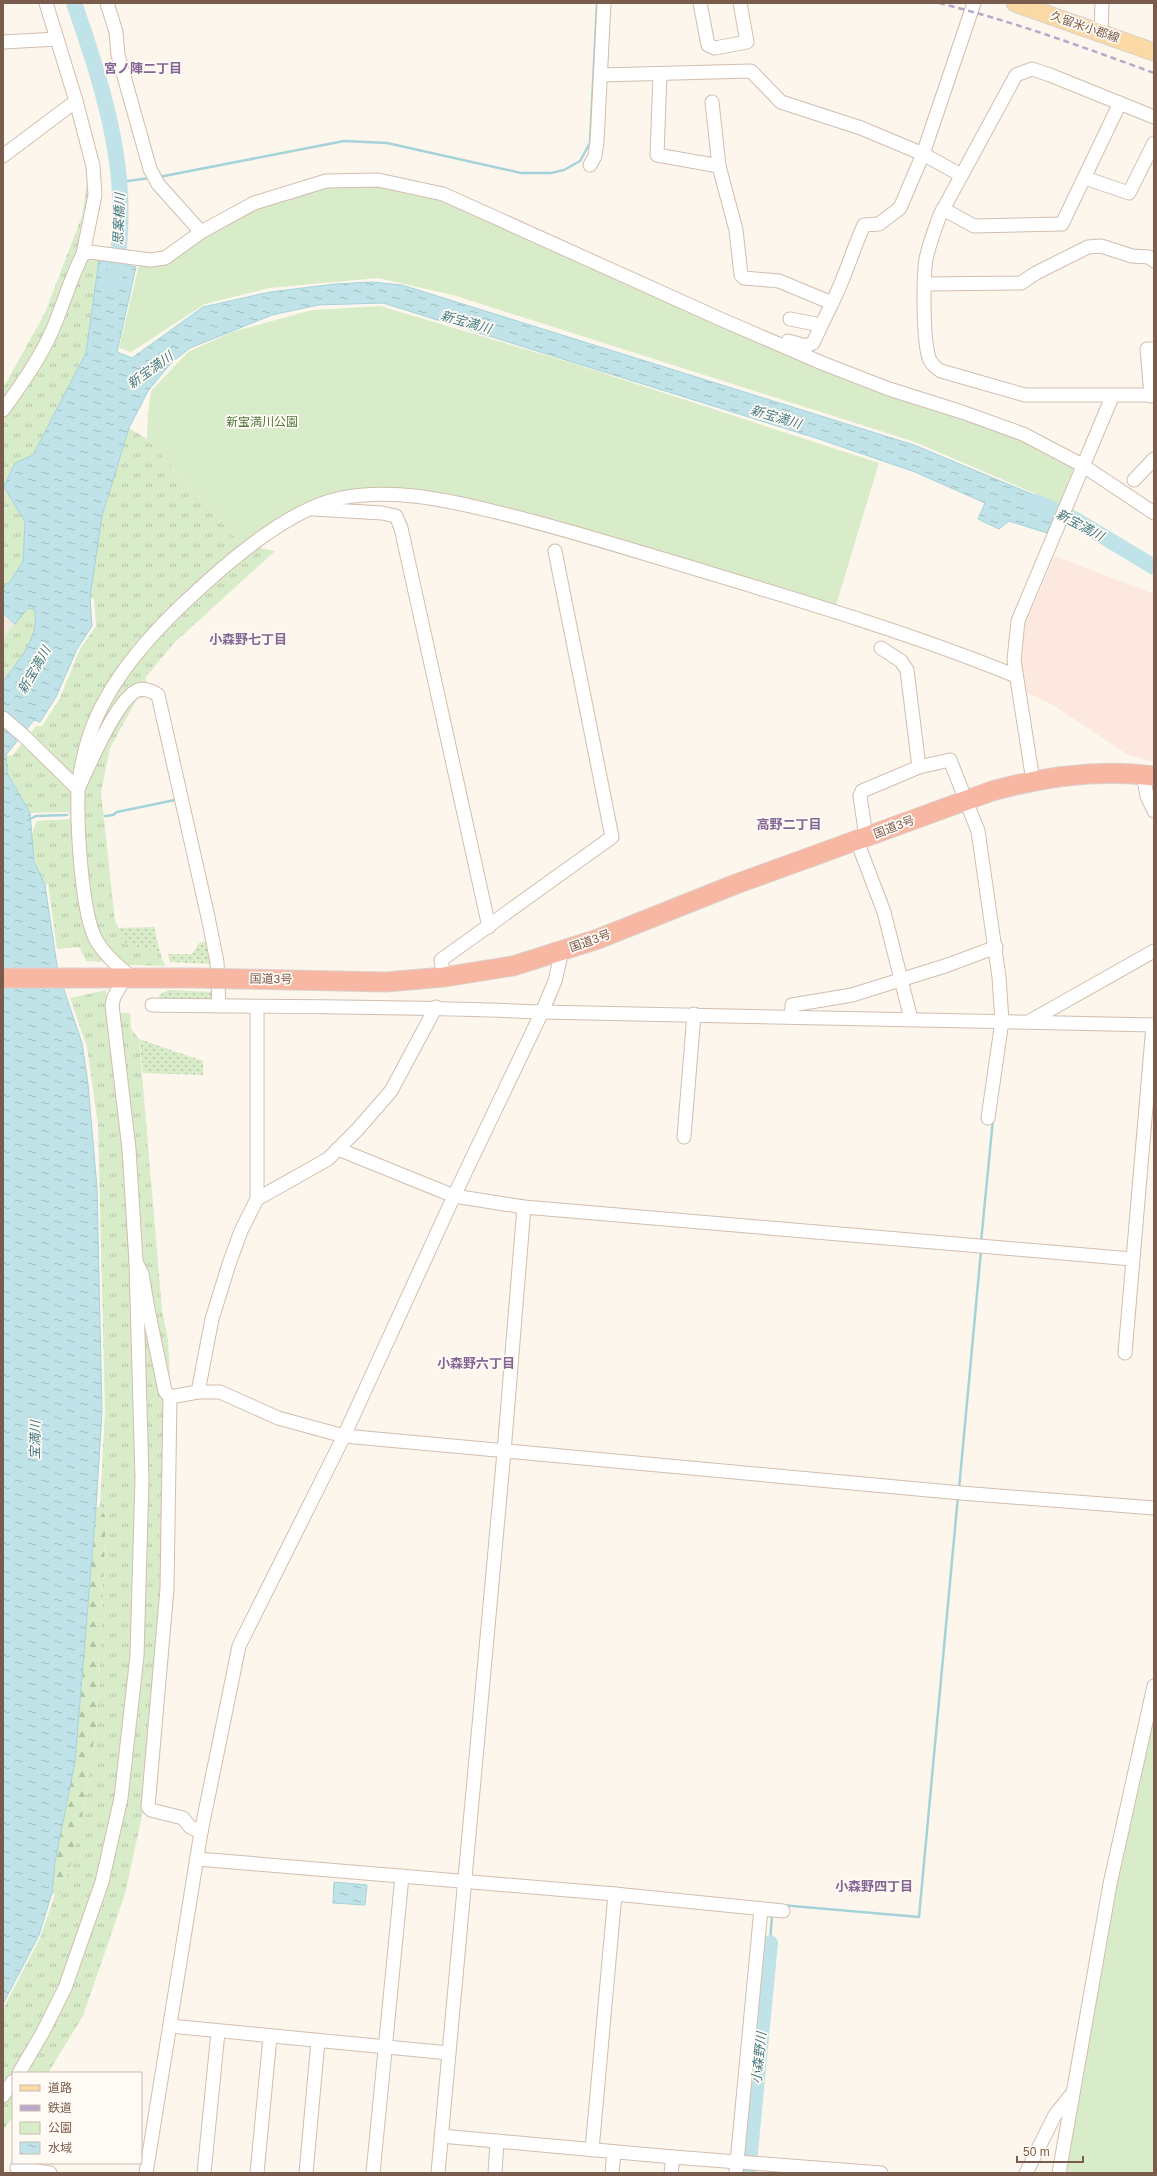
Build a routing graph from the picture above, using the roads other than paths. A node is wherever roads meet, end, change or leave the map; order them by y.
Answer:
1 (46, 3) edge
2 (107, 3) edge
3 (604, 3) edge
4 (700, 3) edge
5 (740, 3) edge
6 (974, 3) edge
7 (1015, 3) edge
8 (1102, 3) edge
9 (1102, 33) junction
10 (57, 39) junction
11 (3, 42) edge
12 (1154, 52) edge
13 (660, 74) junction
14 (601, 75) junction
15 (76, 101) junction
16 (712, 102) dead end
17 (1120, 103) junction
18 (1154, 117) edge
19 (1154, 143) edge
20 (923, 154) junction
21 (3, 156) edge
22 (590, 165) dead end
23 (719, 166) junction
24 (961, 175) junction
25 (1085, 178) junction
26 (943, 209) junction
27 (201, 232) junction
28 (87, 253) junction
29 (1154, 261) edge
30 (925, 284) junction
31 (832, 303) junction
32 (790, 318) dead end
33 (821, 325) junction
34 (769, 340) junction
35 (1154, 348) edge
36 (1152, 395) edge
37 (1112, 396) junction
38 (3, 410) edge
39 (1154, 459) edge
40 (1082, 466) junction
41 (1134, 480) dead end
42 (309, 509) junction
43 (1154, 513) edge
44 (555, 551) dead end
45 (881, 648) dead end
46 (1016, 676) junction
47 (3, 718) edge
48 (919, 767) junction
49 (1148, 775) edge
50 (1033, 781) junction
51 (78, 789) junction
52 (966, 800) junction
53 (1154, 811) edge
54 (862, 839) junction
55 (489, 927) junction
56 (996, 948) junction
57 (562, 951) junction
58 (1154, 951) edge
59 (444, 977) junction
60 (3, 978) edge
61 (128, 979) junction
62 (902, 980) junction
63 (152, 1005) dead end
64 (219, 1006) junction
65 (257, 1007) junction
66 (436, 1007) junction
67 (542, 1012) junction
68 (694, 1014) junction
69 (791, 1017) junction
70 (911, 1020) junction
71 (1002, 1021) junction
72 (1029, 1021) junction
73 (1154, 1025) edge
74 (988, 1118) dead end
75 (684, 1137) dead end
76 (338, 1148) junction
77 (454, 1196) junction
78 (257, 1199) junction
79 (524, 1207) junction
80 (1132, 1259) junction
81 (136, 1262) junction
82 (1125, 1353) dead end
83 (198, 1392) junction
84 (170, 1397) junction
85 (344, 1436) junction
86 (504, 1452) junction
87 (1154, 1508) edge
88 (1154, 1686) edge
89 (201, 1832) junction
90 (198, 1859) junction
91 (402, 1876) junction
92 (464, 1882) junction
93 (615, 1894) junction
94 (761, 1909) junction
95 (783, 1911) dead end
96 (170, 2026) junction
97 (218, 2032) junction
98 (270, 2037) junction
99 (318, 2041) junction
100 (385, 2047) junction
101 (449, 2053) junction
102 (20, 2072) edge
103 (12, 2082) edge
104 (1072, 2094) junction
105 (3, 2096) edge
106 (441, 2136) junction
107 (498, 2141) junction
108 (592, 2150) junction
109 (614, 2152) junction
110 (673, 2157) junction
111 (736, 2167) edge
112 (17, 2168) dead end
113 (760, 2168) edge
114 (829, 2171) edge
115 (50, 2173) edge
116 (146, 2173) edge
117 (204, 2173) edge
118 (258, 2173) edge
119 (306, 2173) edge
120 (373, 2173) edge
121 (438, 2173) edge
122 (495, 2173) edge
123 (612, 2173) edge
124 (671, 2173) edge
125 (881, 2173) edge
126 (1026, 2173) edge
127 (1059, 2173) edge

1 - 10 street
2 - 27 street
3 - 14 street
4 - 5 street
6 - 20 street
7 - 9 main road, 久留米小郡線
8 - 9 street
9 - 12 main road, 久留米小郡線
10 - 11 street
10 - 15 street
13 - 14 street
13 - 20 street
13 - 23 street
14 - 22 street
15 - 21 street
15 - 28 street
16 - 23 street
17 - 18 street
17 - 24 street
17 - 25 street
19 - 25 street
20 - 24 street
20 - 31 street
23 - 31 street
24 - 26 street
25 - 26 street
26 - 30 street
27 - 28 street
27 - 34 street
28 - 38 street
29 - 30 street
30 - 37 street
31 - 33 street
32 - 33 street
33 - 34 street
34 - 40 street
35 - 36 street
36 - 37 street
37 - 40 street
39 - 41 street
40 - 43 street
40 - 46 street
42 - 46 street
42 - 51 street
42 - 55 street
44 - 55 street
45 - 48 street
46 - 50 street
47 - 51 street
48 - 52 street
48 - 54 street
49 - 50 highway, 国道3号
49 - 53 street
50 - 52 highway, 国道3号
51 - 61 street
51 - 64 street
52 - 54 highway, 国道3号
52 - 56 street
54 - 57 highway, 国道3号
54 - 62 street
55 - 59 street
56 - 62 street
56 - 71 street
57 - 59 highway, 国道3号
57 - 67 street
58 - 72 street
59 - 61 highway, 国道3号, bridge
60 - 61 highway, 国道3号
61 - 81 street
62 - 69 street
62 - 70 street
63 - 64 street
64 - 65 street
65 - 66 street
65 - 78 street
66 - 67 street
66 - 76 street
67 - 68 street
67 - 77 street
68 - 69 street
68 - 75 street
69 - 70 street
70 - 71 street
71 - 72 street
71 - 74 street
72 - 73 street
73 - 80 street
76 - 77 street
76 - 78 street
77 - 79 street
77 - 85 street
78 - 83 street
79 - 80 street
79 - 86 street
80 - 82 street
81 - 84 street
81 - 102 street
83 - 84 street
83 - 85 street
84 - 89 street
85 - 86 street
85 - 89 street
86 - 87 street
86 - 92 street
88 - 104 street
89 - 90 street
90 - 91 street
90 - 96 street
91 - 92 street
91 - 100 street
92 - 93 street
92 - 101 street
93 - 94 street
93 - 108 street
94 - 95 street
94 - 111 street
96 - 97 street
96 - 116 street
97 - 98 street
97 - 117 street
98 - 99 street
98 - 118 street
99 - 100 street
99 - 119 street
100 - 101 street
100 - 120 street
101 - 106 street
103 - 105 street
104 - 126 street
104 - 127 street
106 - 107 street
106 - 121 street
107 - 108 street
107 - 122 street
108 - 109 street
109 - 110 street
109 - 123 street
110 - 111 street
110 - 124 street
111 - 113 street
112 - 115 street
113 - 114 street
114 - 125 street

